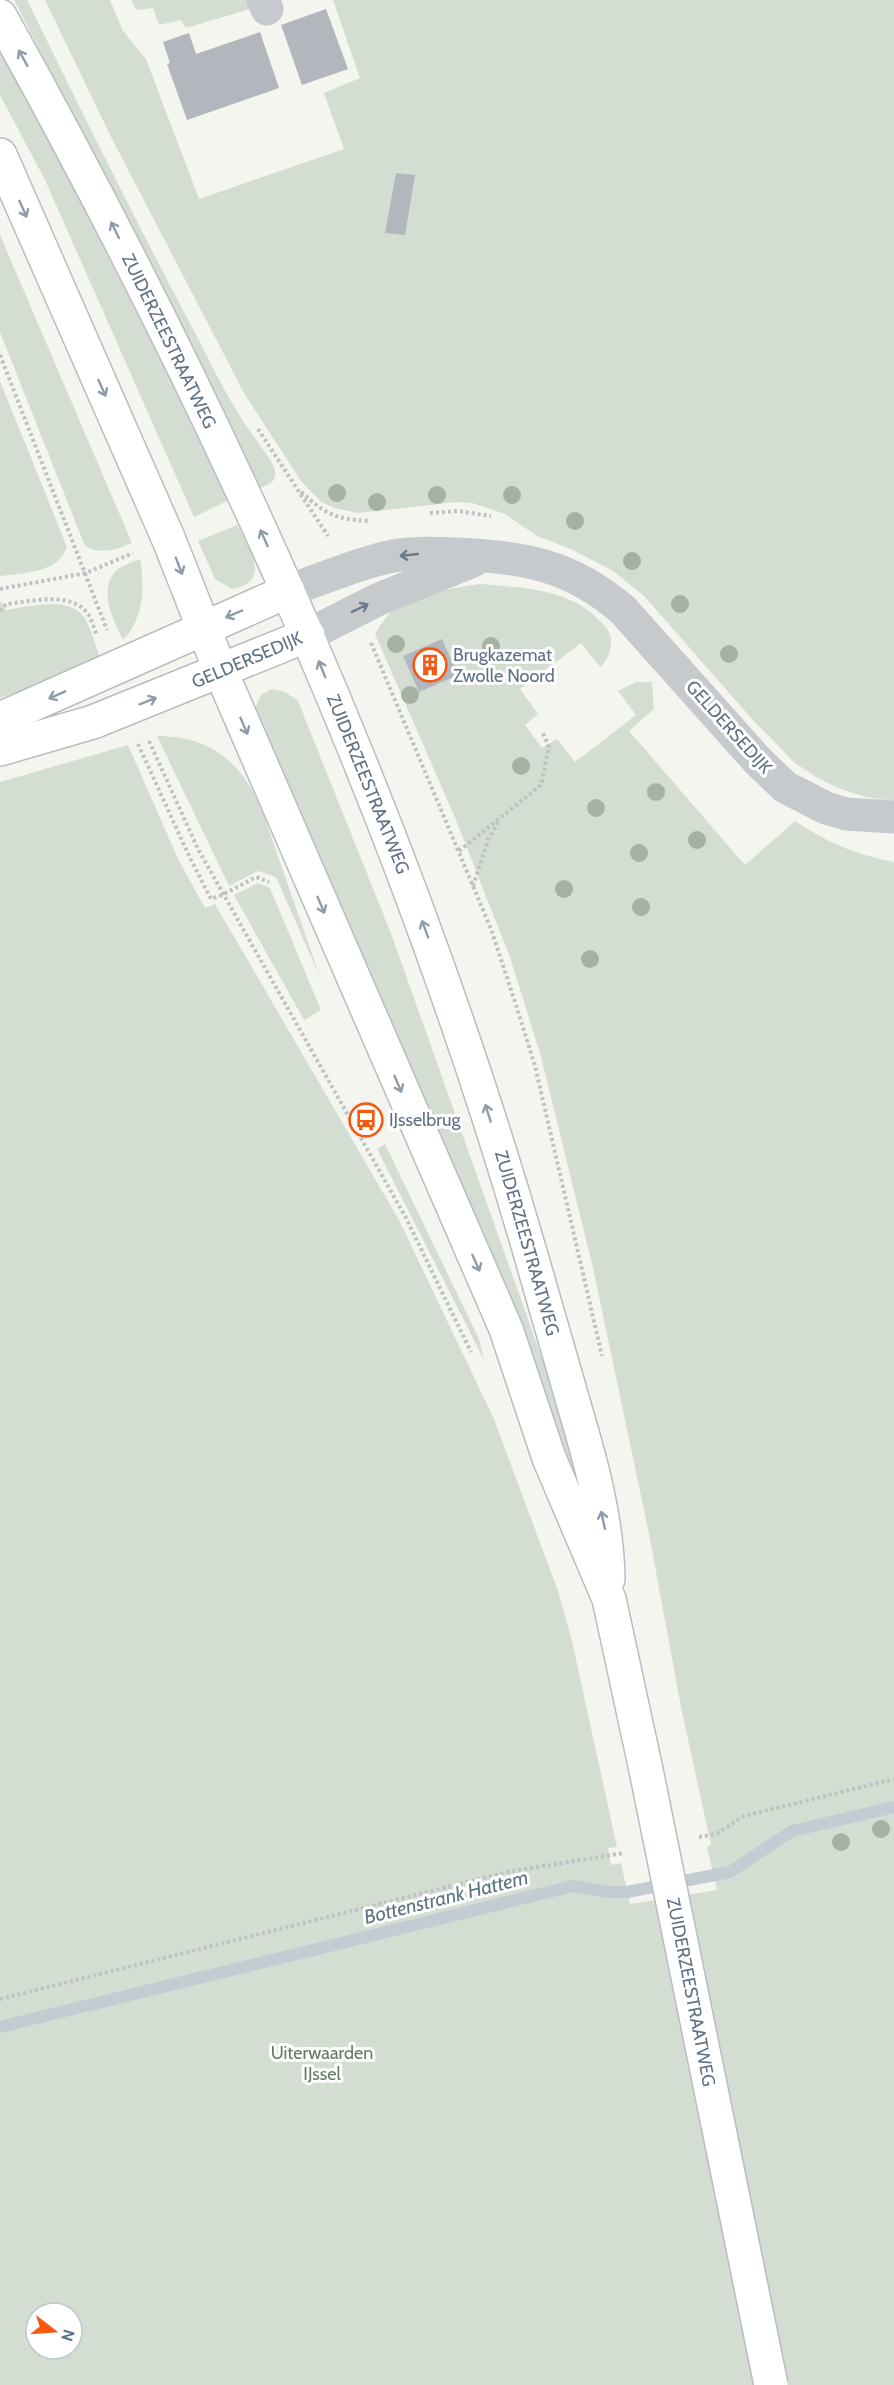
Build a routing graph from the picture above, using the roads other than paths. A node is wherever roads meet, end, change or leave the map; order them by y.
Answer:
1 (0, 16) edge
2 (0, 155) edge
3 (488, 555) junction
4 (288, 591) junction
5 (203, 628) junction
6 (308, 635) junction
7 (221, 672) junction
8 (0, 719) edge
9 (0, 749) edge
10 (846, 814) junction
11 (894, 817) edge
12 (894, 840) edge
13 (609, 1599) junction
14 (771, 2385) edge

4 -> 1 main road, ZUIDERZEESTRAATWEG
2 -> 5 main road, ZUIDERZEESTRAATWEG
3 -> 4 street, GELDERSEDIJK
6 -> 3 street, GELDERSEDIJK
3 - 10 street, GELDERSEDIJK
4 -> 5 main road, GELDERSEDIJK
4 - 6 main road, ZUIDERZEESTRAATWEG
5 - 7 main road, ZUIDERZEESTRAATWEG
5 -> 8 main road, GELDERSEDIJK
6 - 7 main road, GELDERSEDIJK
13 -> 6 main road, ZUIDERZEESTRAATWEG
9 -> 7 main road, GELDERSEDIJK
7 -> 13 main road, ZUIDERZEESTRAATWEG
10 - 11 street, GELDERSEDIJK
10 - 12 street
13 - 14 main road, ZUIDERZEESTRAATWEG, bridge

